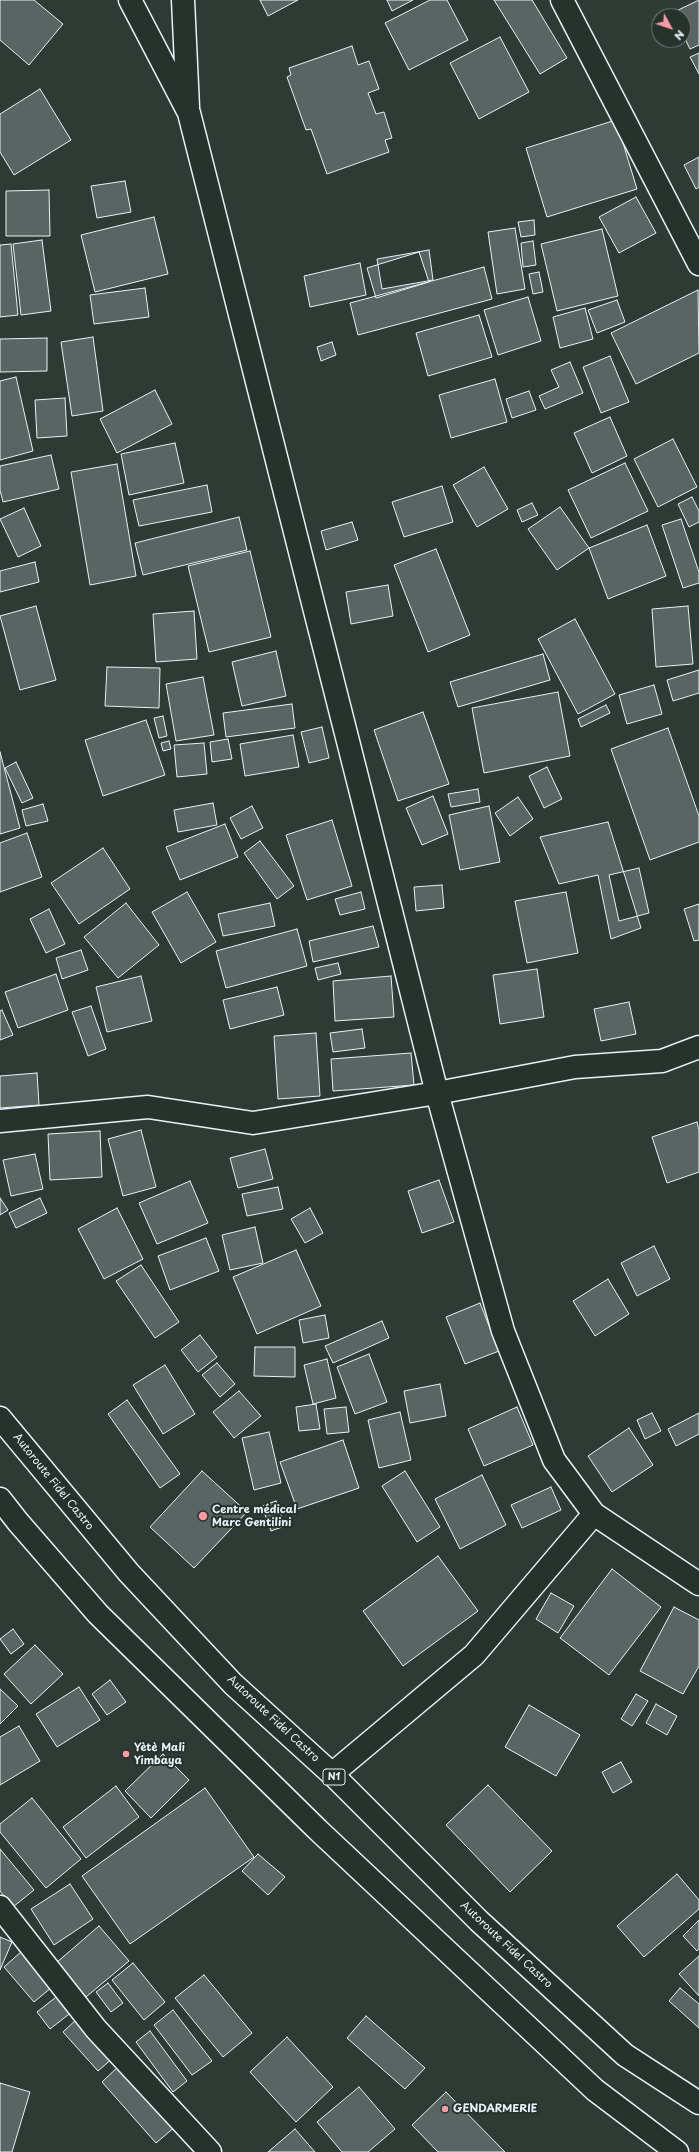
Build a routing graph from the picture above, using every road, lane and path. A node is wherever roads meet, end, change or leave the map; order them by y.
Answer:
1 (130, 0) edge
2 (183, 0) edge
3 (562, 0) edge
4 (189, 113) junction
5 (699, 264) edge
6 (699, 1047) edge
7 (437, 1094) junction
8 (0, 1121) edge
9 (0, 1418) edge
10 (0, 1499) edge
11 (594, 1514) junction
12 (699, 1584) edge
13 (332, 1774) junction
14 (0, 1906) edge
15 (699, 2103) edge
16 (210, 2152) edge
17 (678, 2152) edge

1 - 4 main road
2 - 4 main road
3 - 5 main road
4 - 7 main road
6 - 7 main road
7 - 8 main road
7 - 11 main road
9 - 13 main road, Autoroute Fidel Castro / N1
10 - 17 main road
11 - 12 main road
11 - 13 main road
13 - 15 main road, Autoroute Fidel Castro / N1
14 - 16 main road

